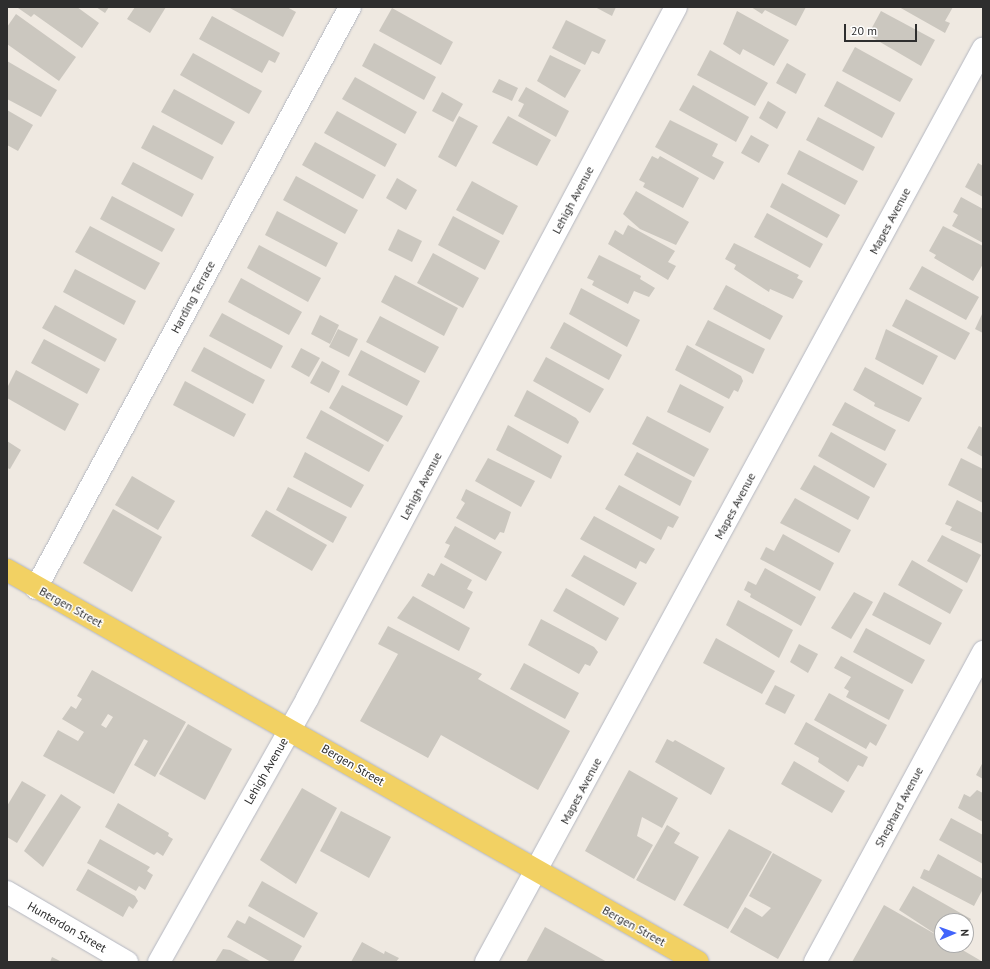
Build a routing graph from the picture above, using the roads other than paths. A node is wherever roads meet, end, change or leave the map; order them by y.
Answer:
1 (350, 7) edge
2 (676, 7) edge
3 (983, 48) edge
4 (7, 570) edge
5 (36, 588) junction
6 (983, 652) edge
7 (290, 729) junction
8 (536, 871) junction
9 (7, 892) edge
10 (127, 962) edge
11 (159, 962) edge
12 (486, 962) edge
13 (698, 962) edge
14 (815, 962) edge

1 - 5 street, Harding Terrace
2 - 7 street, Lehigh Avenue
3 - 8 street, Mapes Avenue
4 - 5 main road, Bergen Street
5 - 7 main road, Bergen Street
6 - 14 street, Shephard Avenue
7 - 8 main road, Bergen Street
7 - 11 street, Lehigh Avenue
8 - 12 street, Mapes Avenue
8 - 13 main road, Bergen Street
9 - 10 street, Hunterdon Street

